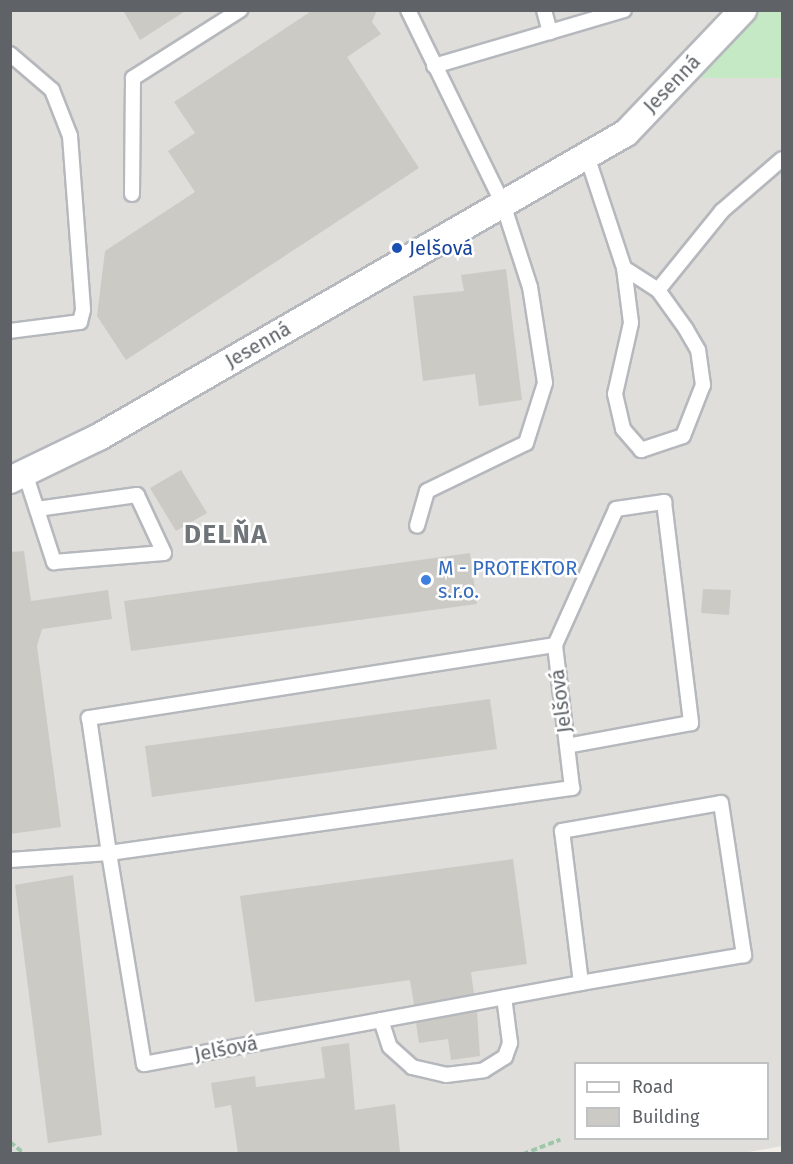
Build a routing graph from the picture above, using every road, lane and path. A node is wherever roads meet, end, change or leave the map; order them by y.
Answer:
1 (240, 10) edge
2 (408, 10) edge
3 (544, 10) edge
4 (624, 10) edge
5 (742, 10) edge
6 (550, 32) junction
7 (10, 54) edge
8 (434, 66) junction
9 (587, 156) junction
10 (783, 159) edge
11 (132, 194) dead end
12 (503, 204) junction
13 (624, 268) junction
14 (658, 290) junction
15 (10, 331) edge
16 (18, 477) edge
17 (37, 509) junction
18 (417, 526) dead end
19 (555, 645) junction
20 (567, 746) junction
21 (109, 853) junction
22 (10, 860) edge
23 (581, 982) junction
24 (504, 997) junction
25 (381, 1020) junction
26 (560, 1140) dead end
27 (10, 1142) edge
28 (25, 1154) edge
29 (523, 1154) edge

1 - 11 lane
2 - 8 lane
3 - 6 lane
4 - 6 lane
5 - 9 street, Jesenná
6 - 8 lane
7 - 15 lane
8 - 12 lane
9 - 12 street, Jesenná
9 - 13 lane
10 - 14 lane
12 - 16 street, Jesenná
12 - 18 lane
13 - 14 lane
13 - 14 lane
16 - 17 lane
17 - 17 lane
19 - 20 lane, Jelšová
19 - 20 lane
19 - 21 lane, Jelšová
20 - 21 lane, Jelšová
21 - 22 lane, Jelšová
21 - 25 lane, Jelšová
23 - 23 lane, Jelšová
23 - 24 lane, Jelšová
24 - 25 lane, Jelšová
24 - 25 lane
26 - 29 path
27 - 28 path

